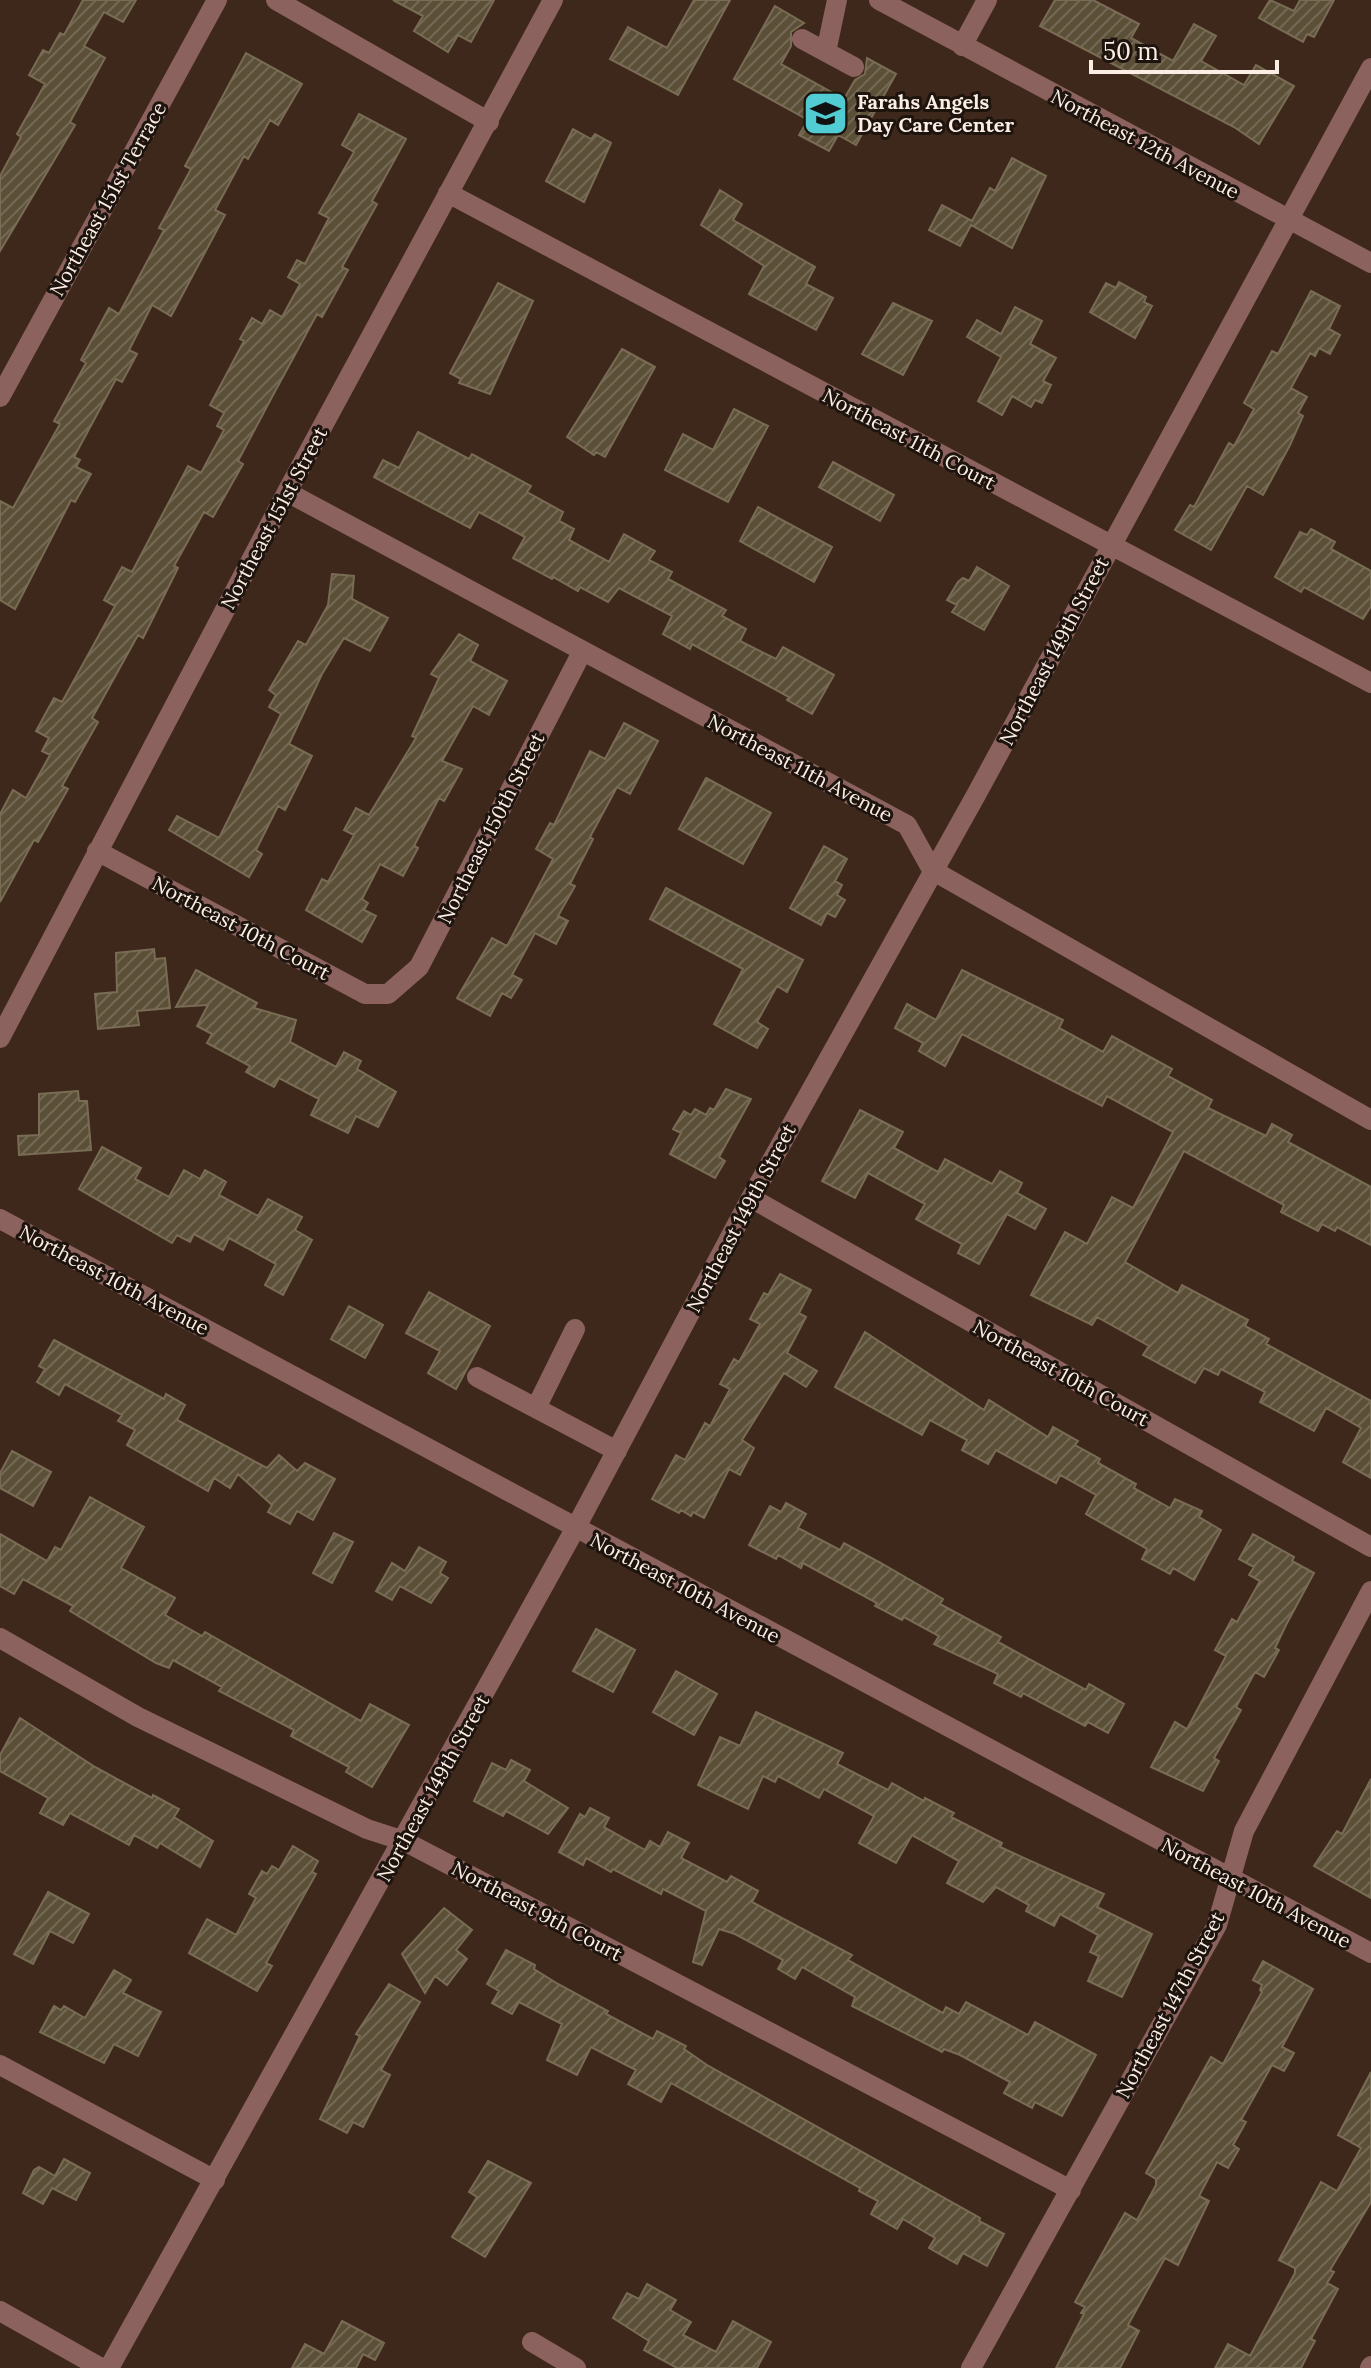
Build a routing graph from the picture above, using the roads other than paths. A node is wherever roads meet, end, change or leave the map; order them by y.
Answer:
1 (217, 0) edge
2 (276, 0) edge
3 (553, 0) edge
4 (837, 0) edge
5 (879, 0) edge
6 (987, 0) edge
7 (802, 39) dead end
8 (962, 46) junction
9 (826, 52) junction
10 (854, 67) dead end
11 (1371, 68) edge
12 (489, 122) junction
13 (448, 193) junction
14 (1288, 221) junction
15 (1371, 263) edge
16 (0, 397) edge
17 (287, 492) junction
18 (1111, 545) junction
19 (582, 652) junction
20 (1371, 683) edge
21 (97, 851) junction
22 (932, 870) junction
23 (388, 994) joint
24 (0, 1038) edge
25 (1371, 1120) edge
26 (751, 1198) junction
27 (0, 1219) edge
28 (575, 1329) dead end
29 (477, 1377) dead end
30 (536, 1408) junction
31 (617, 1451) junction
32 (575, 1529) junction
33 (1371, 1547) edge
34 (1371, 1591) edge
35 (0, 1638) edge
36 (404, 1841) junction
37 (1233, 1879) junction
38 (1371, 1953) edge
39 (0, 2065) edge
40 (215, 2180) junction
41 (1071, 2190) junction
42 (0, 2311) edge
43 (532, 2342) dead end
44 (101, 2368) edge
45 (109, 2368) edge
46 (576, 2368) edge
47 (971, 2368) edge

1 - 16 street, Northeast 151st Terrace
2 - 12 street
3 - 12 street, Northeast 151st Street
4 - 9 street
5 - 8 street, Northeast 12th Avenue
6 - 8 street
7 - 9 street
8 - 14 street, Northeast 12th Avenue
9 - 10 street
11 - 14 street, Northeast 149th Street
12 - 13 street, Northeast 151st Street
13 - 17 street, Northeast 151st Street
13 - 18 street, Northeast 11th Court
14 - 15 street, Northeast 12th Avenue
14 - 18 street, Northeast 149th Street
17 - 19 street, Northeast 11th Avenue
17 - 21 street, Northeast 151st Street
18 - 20 street, Northeast 11th Court
18 - 22 street, Northeast 149th Street
19 - 22 street, Northeast 11th Avenue
19 - 23 street, Northeast 150th Street
21 - 23 street, Northeast 10th Court
21 - 24 street, Northeast 151st Street
22 - 25 street
22 - 26 street, Northeast 149th Street
26 - 31 street, Northeast 149th Street
26 - 33 street, Northeast 10th Court
27 - 32 street, Northeast 10th Avenue
28 - 30 street
29 - 30 street
30 - 31 street
31 - 32 street, Northeast 149th Street
32 - 36 street, Northeast 149th Street
32 - 37 street, Northeast 10th Avenue
34 - 37 street, Northeast 147th Street
35 - 36 street, Northeast 9th Court
36 - 40 street, Northeast 149th Street
36 - 41 street, Northeast 9th Court
37 - 38 street, Northeast 10th Avenue
37 - 41 street, Northeast 147th Street
39 - 40 street
40 - 45 street, Northeast 149th Street
41 - 47 street, Northeast 147th Street
42 - 44 street
43 - 46 street

